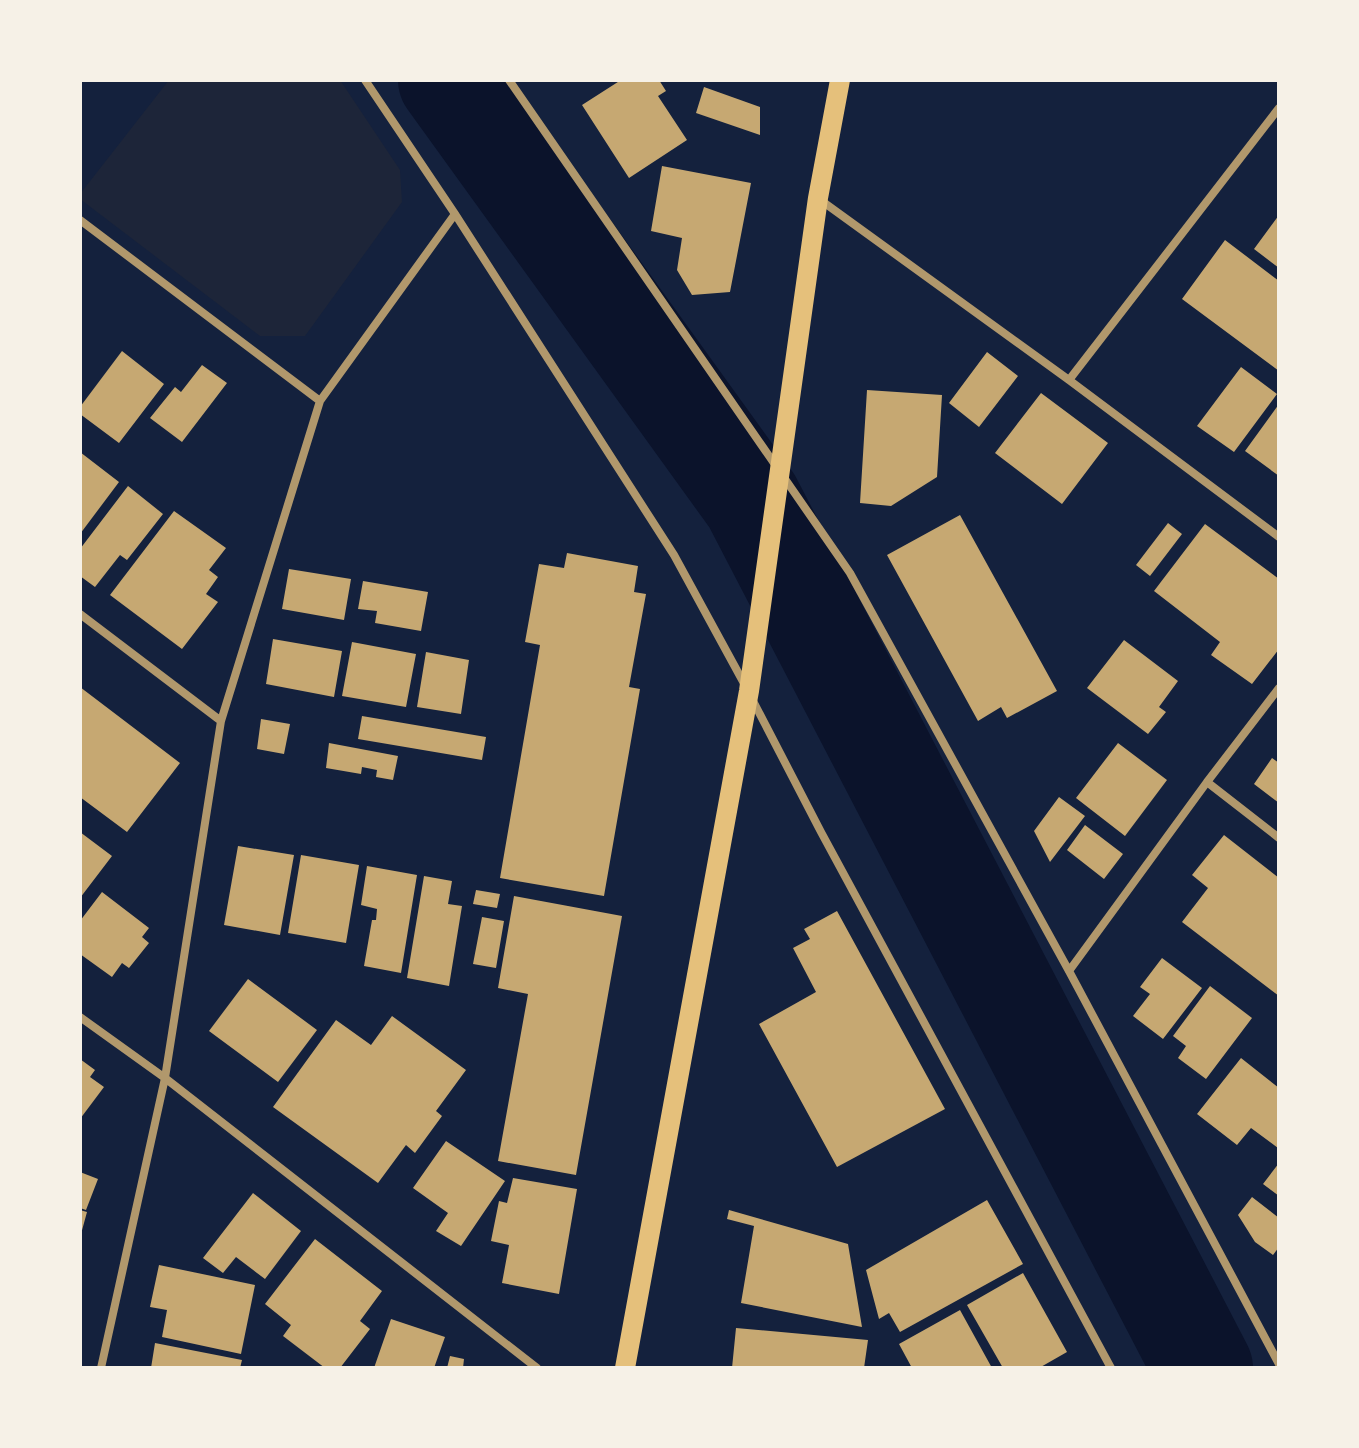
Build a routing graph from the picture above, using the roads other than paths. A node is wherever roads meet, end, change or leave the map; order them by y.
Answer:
1 (365, 80) edge
2 (509, 80) edge
3 (840, 80) edge
4 (1279, 108) edge
5 (818, 198) junction
6 (455, 214) junction
7 (80, 220) edge
8 (1069, 380) junction
9 (320, 401) junction
10 (779, 471) junction
11 (1279, 537) edge
12 (80, 614) edge
13 (1279, 688) edge
14 (749, 691) junction
15 (221, 721) junction
16 (1207, 782) junction
17 (1279, 838) edge
18 (1069, 971) junction
19 (80, 1017) edge
20 (165, 1078) junction
21 (1279, 1364) edge
22 (101, 1368) edge
23 (537, 1368) edge
24 (625, 1368) edge
25 (1111, 1368) edge

1 - 6 street
2 - 10 street
3 - 5 main road
4 - 8 street
5 - 8 street
5 - 10 main road
6 - 9 street
6 - 14 street
7 - 9 street
8 - 11 street
9 - 15 street
10 - 14 main road
10 - 18 street
12 - 15 street
13 - 16 street
14 - 24 main road
14 - 25 street
15 - 20 street
16 - 17 street
16 - 18 street
18 - 21 street
19 - 20 street
20 - 22 street
20 - 23 street

